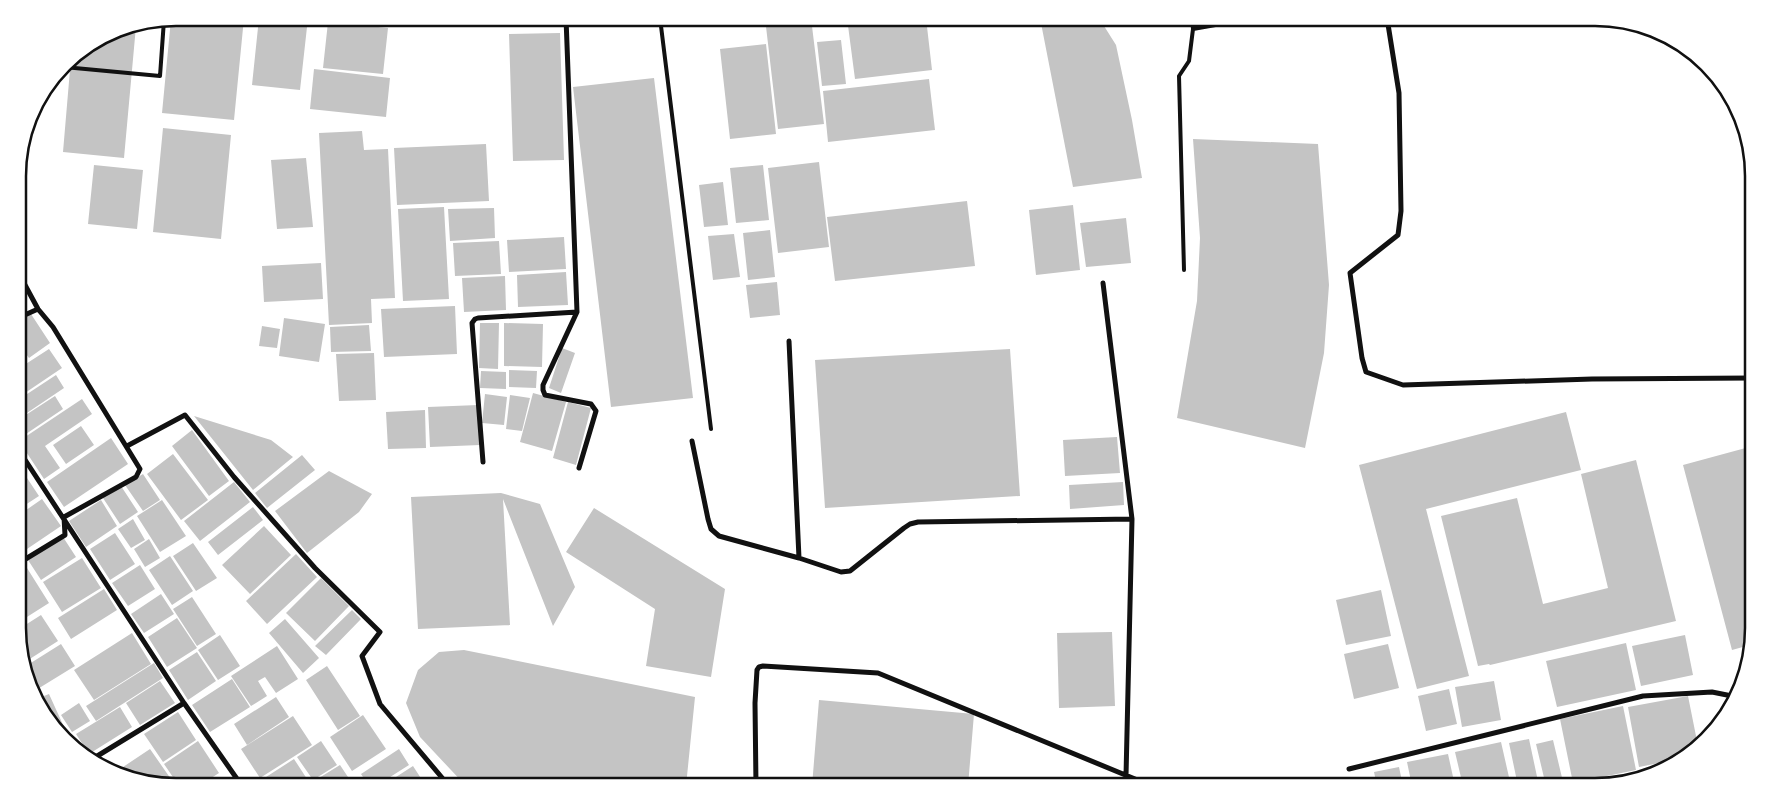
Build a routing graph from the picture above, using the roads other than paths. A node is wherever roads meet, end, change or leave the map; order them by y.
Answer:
1 (1204, 26) edge
2 (1388, 26) edge
3 (163, 27) edge
4 (566, 27) edge
5 (661, 27) edge
6 (1193, 28) joint
7 (73, 68) edge
8 (1184, 270) dead end
9 (1103, 283) dead end
10 (27, 288) edge
11 (38, 309) junction
12 (577, 312) junction
13 (27, 314) edge
14 (789, 341) dead end
15 (1745, 378) edge
16 (711, 429) dead end
17 (692, 441) dead end
18 (127, 446) junction
19 (26, 461) edge
20 (483, 462) dead end
21 (578, 468) dead end
22 (64, 517) junction
23 (1132, 519) junction
24 (799, 558) junction
25 (26, 559) edge
26 (1728, 695) edge
27 (184, 703) junction
28 (98, 756) edge
29 (1349, 769) dead end
30 (1126, 776) junction
31 (1129, 777) edge
32 (236, 778) edge
33 (442, 778) edge
34 (756, 778) edge

1 - 6 lane
2 - 15 street
3 - 7 lane
4 - 12 street
5 - 16 lane
6 - 8 lane
9 - 23 street
10 - 11 street
11 - 13 street
11 - 18 street
12 - 20 street
12 - 21 street
14 - 24 street
17 - 24 street
18 - 22 street
18 - 33 street
19 - 22 street
22 - 25 street
22 - 27 street
23 - 24 street
23 - 30 street
26 - 29 street
27 - 28 street
27 - 32 street
30 - 31 street
30 - 34 street

